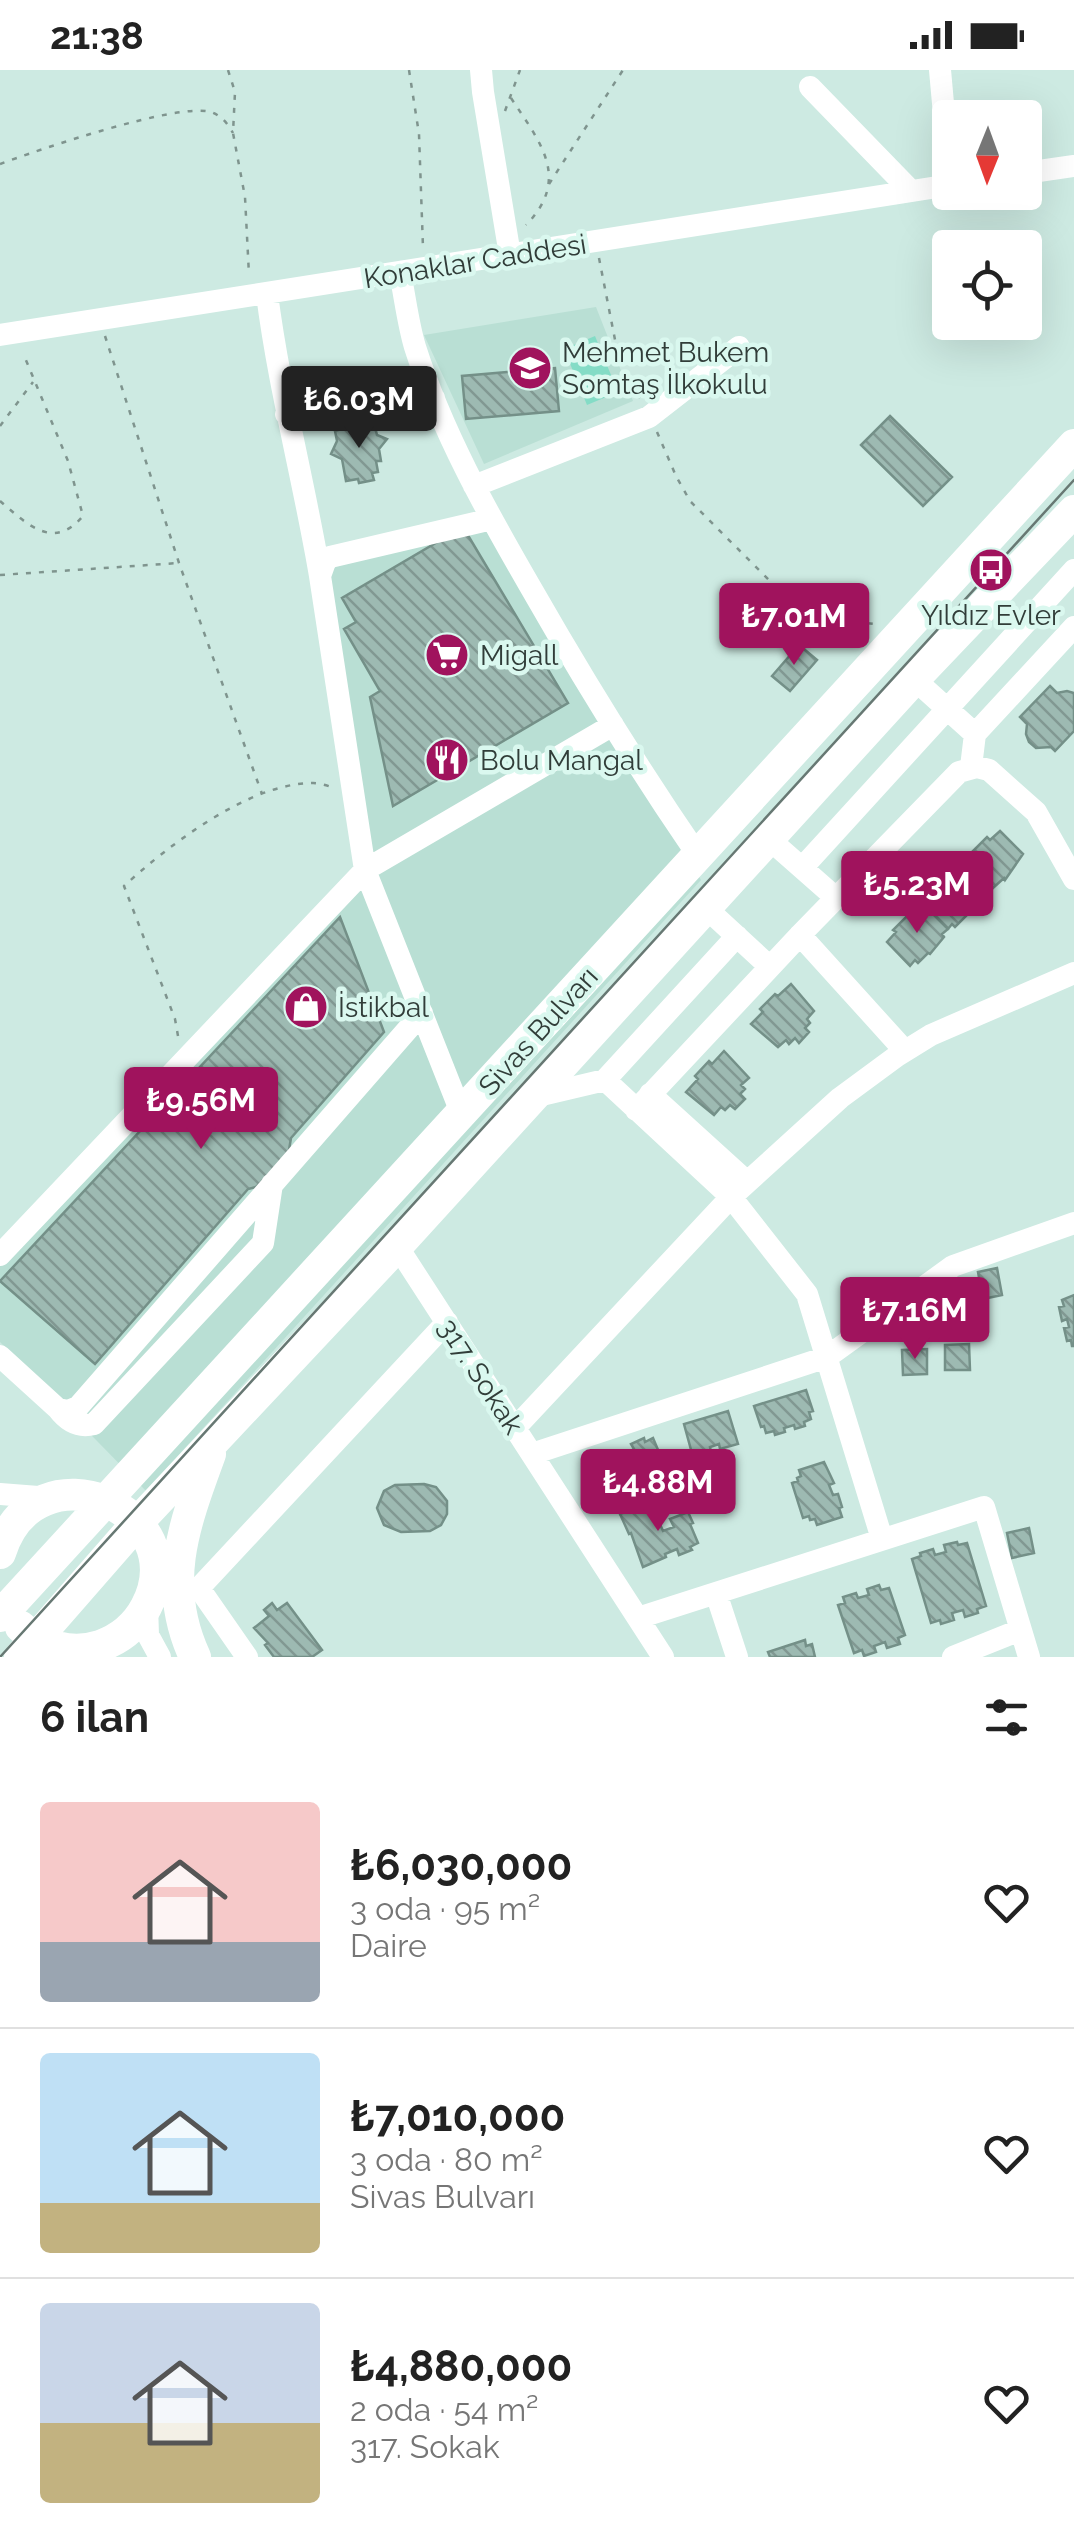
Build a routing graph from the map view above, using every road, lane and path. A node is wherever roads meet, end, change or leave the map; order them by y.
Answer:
1 (228, 70) edge
2 (409, 70) edge
3 (481, 70) edge
4 (520, 70) edge
5 (623, 70) edge
6 (940, 70) edge
7 (810, 87) dead end
8 (510, 98) junction
9 (943, 100) edge
10 (233, 133) junction
11 (490, 138) junction
12 (0, 164) edge
13 (1074, 166) edge
14 (1042, 171) edge
15 (548, 186) junction
16 (932, 187) edge
17 (911, 191) junction
18 (596, 242) junction
19 (509, 246) junction
20 (426, 268) junction
21 (400, 272) junction
22 (260, 295) junction
23 (100, 320) junction
24 (8, 334) edge
25 (739, 346) dead end
26 (34, 381) junction
27 (434, 398) junction
28 (286, 414) junction
29 (649, 417) junction
30 (0, 426) edge
31 (1074, 444) edge
32 (474, 486) junction
33 (0, 501) edge
34 (1074, 511) edge
35 (492, 519) junction
36 (179, 563) junction
37 (1074, 570) edge
38 (0, 576) edge
39 (320, 576) junction
40 (1074, 627) edge
41 (898, 636) junction
42 (914, 680) junction
43 (947, 708) junction
44 (613, 725) junction
45 (976, 734) junction
46 (971, 768) junction
47 (262, 794) junction
48 (354, 796) junction
49 (769, 839) junction
50 (697, 854) junction
51 (802, 868) junction
52 (365, 870) junction
53 (1074, 879) edge
54 (836, 898) junction
55 (706, 908) junction
56 (737, 936) junction
57 (800, 936) junction
58 (770, 967) junction
59 (1074, 973) edge
60 (422, 1013) junction
61 (905, 1051) junction
62 (183, 1062) junction
63 (605, 1080) junction
64 (533, 1097) junction
65 (643, 1102) junction
66 (462, 1114) junction
67 (272, 1184) junction
68 (739, 1190) junction
69 (1074, 1223) edge
70 (397, 1246) junction
71 (0, 1255) edge
72 (446, 1322) junction
73 (0, 1356) edge
74 (827, 1357) junction
75 (58, 1409) junction
76 (176, 1425) junction
77 (515, 1428) junction
78 (214, 1440) junction
79 (532, 1454) junction
80 (0, 1494) edge
81 (58, 1496) junction
82 (106, 1500) junction
83 (137, 1523) junction
84 (882, 1538) junction
85 (0, 1553) edge
86 (716, 1593) junction
87 (2, 1605) edge
88 (147, 1605) junction
89 (638, 1618) junction
90 (1020, 1630) junction
91 (28, 1648) edge
92 (85, 1654) edge
93 (160, 1657) edge
94 (196, 1657) edge
95 (247, 1657) edge
96 (663, 1657) edge
97 (737, 1657) edge
98 (953, 1657) edge
99 (1029, 1657) edge

1 - 10 path
2 - 20 path
3 - 11 street
4 - 8 path
5 - 15 path
6 - 9 street
7 - 17 street
8 - 11 path
8 - 15 path
10 - 12 path
10 - 22 path
11 - 19 street
13 - 14 street
15 - 19 path
16 - 17 street, Konaklar Caddesi
17 - 18 street, Konaklar Caddesi
18 - 19 street, Konaklar Caddesi
18 - 29 path
19 - 20 street, Konaklar Caddesi
20 - 21 street, Konaklar Caddesi
21 - 22 street, Konaklar Caddesi
21 - 27 street
22 - 23 street, Konaklar Caddesi
22 - 28 street
23 - 24 street, Konaklar Caddesi
23 - 36 path
24 - 26 path
25 - 29 street
26 - 30 path
26 - 33 path
27 - 28 street
27 - 32 street
28 - 39 street
29 - 32 street
29 - 41 path
31 - 41 highway, Sivas Bulvarı
32 - 35 street
34 - 42 highway, Sivas Bulvarı
35 - 39 street
35 - 44 street
36 - 38 path
36 - 47 path
37 - 43 street
39 - 48 street
40 - 45 street
41 - 50 highway, Sivas Bulvarı
42 - 43 street
42 - 49 highway, Sivas Bulvarı
43 - 45 street
43 - 51 street
44 - 50 street
44 - 52 street
45 - 46 street
46 - 53 street
46 - 54 street
47 - 48 path
47 - 62 path
48 - 52 street
49 - 51 street
49 - 55 highway, Sivas Bulvarı
50 - 66 highway, Sivas Bulvarı
51 - 54 street
52 - 60 street
52 - 62 street
54 - 57 street
55 - 56 street
55 - 64 highway, Sivas Bulvarı
56 - 58 street
56 - 63 street
57 - 58 street
57 - 61 street
58 - 65 street
59 - 61 street
60 - 66 street
60 - 67 street
61 - 68 street
62 - 71 street
63 - 64 street
63 - 65 street
64 - 70 highway, Sivas Bulvarı
65 - 68 street
66 - 76 highway, Sivas Bulvarı
67 - 75 street
67 - 75 street
68 - 74 street
68 - 77 street
69 - 74 street
70 - 72 street, 317. Sokak
70 - 78 highway, Sivas Bulvarı
72 - 77 street, 317. Sokak
72 - 95 street
73 - 75 street
74 - 79 street
74 - 84 street
76 - 81 highway
76 - 82 highway, Sivas Bulvarı
77 - 79 street, 317. Sokak
78 - 83 highway, Sivas Bulvarı
78 - 94 highway
79 - 89 street, 317. Sokak
80 - 81 street
81 - 82 highway
81 - 85 highway
82 - 83 highway
82 - 87 highway, Sivas Bulvarı
83 - 88 highway
83 - 91 highway, Sivas Bulvarı
84 - 86 street
84 - 90 street
86 - 89 street
86 - 97 street
87 - 91 highway
88 - 92 highway
88 - 93 street
89 - 96 street, 317. Sokak
90 - 98 street
90 - 99 street
91 - 92 highway

